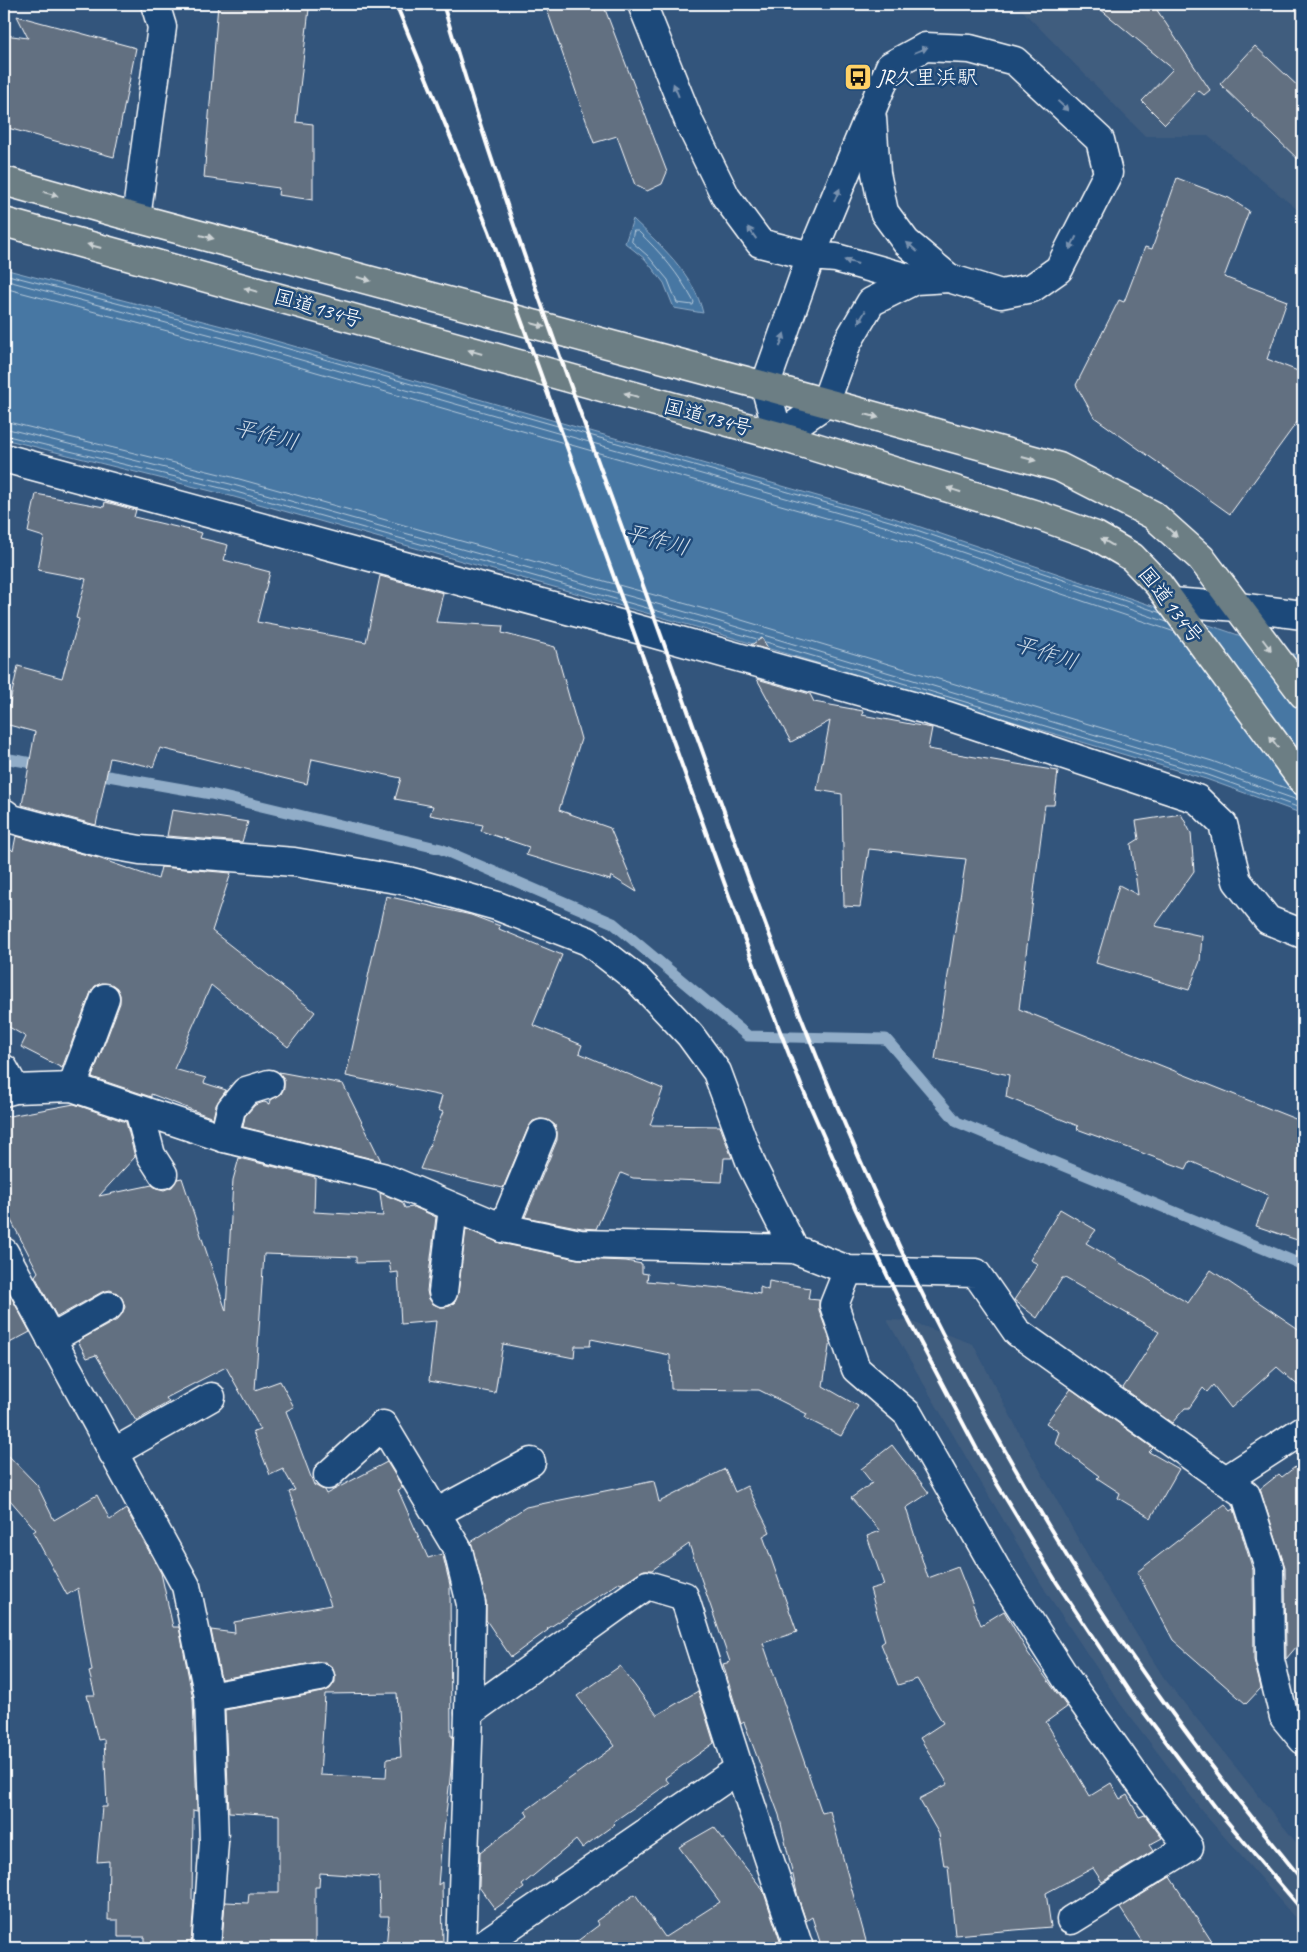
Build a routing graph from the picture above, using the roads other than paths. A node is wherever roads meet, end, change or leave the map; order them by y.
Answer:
1 (155, 4) edge
2 (642, 4) edge
3 (872, 110) junction
4 (4, 181) edge
5 (136, 218) junction
6 (4, 222) edge
7 (811, 256) junction
8 (949, 278) junction
9 (915, 280) junction
10 (765, 386) junction
11 (825, 404) junction
12 (779, 436) junction
13 (4, 458) edge
14 (1165, 593) junction
15 (1238, 607) junction
16 (1303, 615) edge
17 (1303, 694) edge
18 (1303, 781) edge
19 (4, 813) edge
20 (1303, 934) edge
21 (105, 998) dead end
22 (8, 1083) edge
23 (269, 1084) dead end
24 (72, 1087) junction
25 (140, 1110) junction
26 (542, 1134) dead end
27 (224, 1138) junction
28 (163, 1174) dead end
29 (454, 1208) junction
30 (503, 1228) junction
31 (794, 1249) junction
32 (4, 1252) edge
33 (848, 1270) junction
34 (443, 1292) dead end
35 (109, 1306) dead end
36 (51, 1339) junction
37 (211, 1398) dead end
38 (1303, 1430) edge
39 (113, 1453) junction
40 (531, 1462) dead end
41 (328, 1475) dead end
42 (1226, 1480) junction
43 (436, 1513) junction
44 (320, 1676) dead end
45 (209, 1697) junction
46 (1294, 1708) edge
47 (469, 1713) junction
48 (1303, 1740) edge
49 (739, 1769) junction
50 (1071, 1920) dead end
51 (206, 1948) edge
52 (461, 1948) edge
53 (478, 1948) edge
54 (799, 1948) edge

1 - 5 street
7 -> 2 street
7 -> 3 street
8 -> 3 street
3 -> 8 street
4 -> 5 highway, 国道134号
5 -> 10 highway, 国道134号
12 -> 6 highway, 国道134号
9 -> 7 street
10 -> 7 street
8 - 9 street
9 -> 11 street
10 - 11 highway, 国道134号
10 - 12 street
11 - 12 street
11 -> 15 highway, 国道134号
14 -> 12 highway, 国道134号
13 - 20 street
14 - 15 street
18 -> 14 highway, 国道134号
15 - 16 street
15 -> 17 highway, 国道134号
19 - 31 street
21 - 24 street
22 - 24 street
23 - 27 street
24 - 25 street
25 - 27 street
25 - 28 street
26 - 30 street
27 - 29 street
29 - 30 street
29 - 34 street
30 - 31 street
31 - 33 street
32 - 36 street
33 - 42 street
33 - 50 street
35 - 36 street
36 - 39 street
37 - 39 street
38 - 42 street
39 - 45 street
40 - 43 street
41 - 43 street
42 - 46 street
43 - 47 street
44 - 45 street
45 - 51 street
46 - 48 street
47 - 49 street
47 - 52 street
49 - 53 street
49 - 54 street

